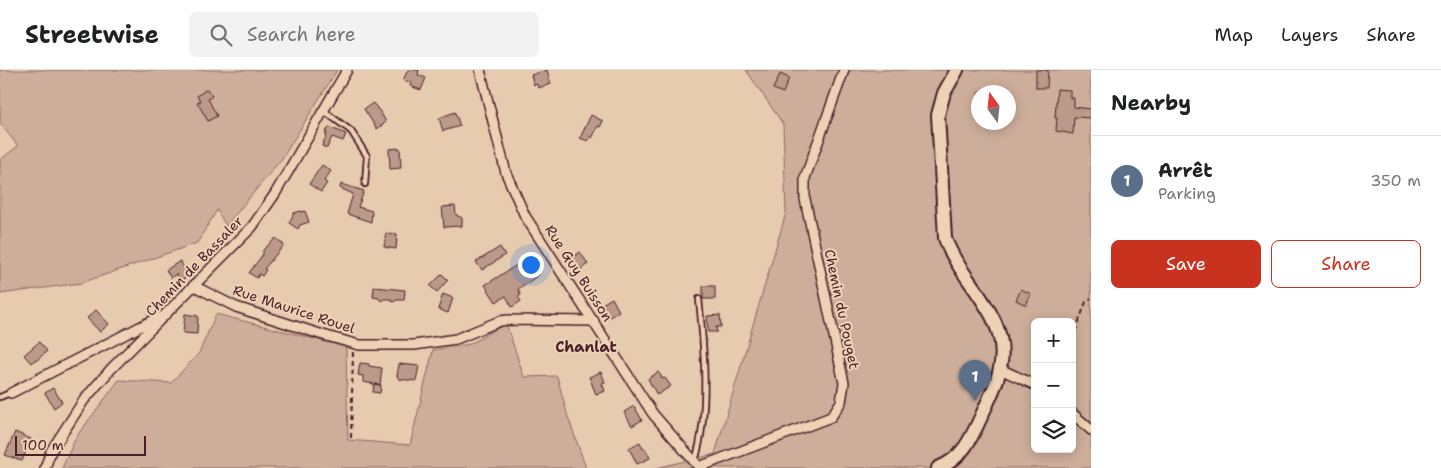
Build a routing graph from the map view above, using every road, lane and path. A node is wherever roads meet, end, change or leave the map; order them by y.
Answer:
1 (347, 70) edge
2 (480, 70) edge
3 (844, 70) edge
4 (957, 70) edge
5 (323, 110) junction
6 (365, 184) dead end
7 (194, 286) junction
8 (699, 298) dead end
9 (1091, 298) edge
10 (168, 312) junction
11 (594, 321) junction
12 (1076, 329) edge
13 (353, 343) junction
14 (1000, 368) junction
15 (1031, 383) edge
16 (10, 392) joint
17 (0, 397) edge
18 (1076, 417) edge
19 (1091, 430) edge
20 (351, 438) dead end
21 (698, 466) edge
22 (44, 468) edge
23 (938, 468) edge

1 - 5 street, Chemin de Bassaler
2 - 11 street, Rue Guy Buisson
3 - 21 street, Chemin du Pouget
4 - 14 main road
5 - 6 lane
5 - 7 street, Chemin de Bassaler
7 - 10 street, Chemin de Bassaler
7 - 13 street, Rue Maurice Rouel
8 - 21 lane
9 - 12 path
10 - 16 street
10 - 22 street, Chemin de Bassaler
11 - 13 street, Rue Maurice Rouel
11 - 21 street, Rue Guy Buisson
13 - 20 path
14 - 15 street
14 - 23 main road
16 - 17 lane
18 - 19 street

